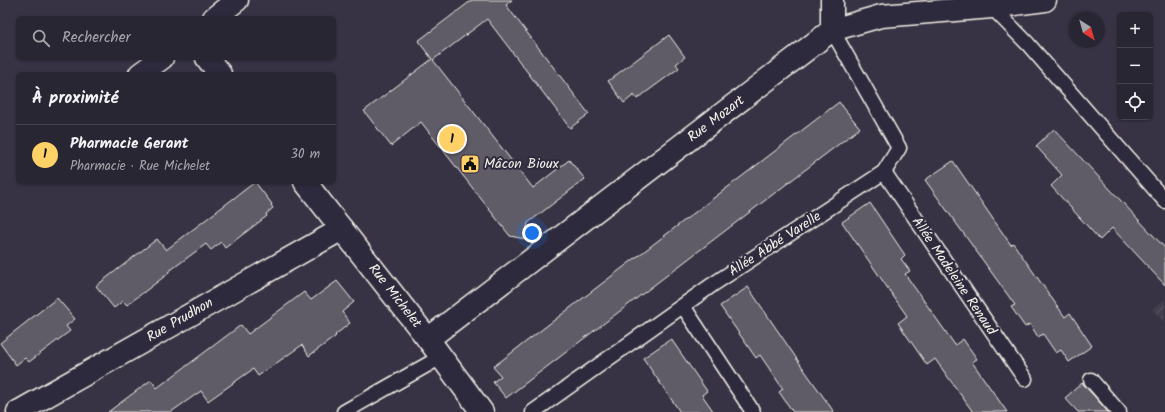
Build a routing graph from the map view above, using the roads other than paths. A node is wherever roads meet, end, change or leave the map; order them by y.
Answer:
1 (237, 0) edge
2 (832, 0) edge
3 (1046, 0) edge
4 (992, 7) junction
5 (217, 16) edge
6 (832, 30) junction
7 (159, 60) edge
8 (209, 60) edge
9 (143, 72) edge
10 (218, 72) edge
11 (884, 172) junction
12 (307, 184) edge
13 (1165, 201) edge
14 (342, 228) junction
15 (683, 306) junction
16 (428, 340) junction
17 (441, 357) junction
18 (1024, 379) dead end
19 (1091, 380) dead end
20 (18, 412) edge
21 (344, 412) edge
22 (482, 412) edge
23 (533, 412) edge
24 (753, 412) edge
25 (1119, 412) edge

1 - 5 street
2 - 6 street
3 - 4 street, Rue Mozart
4 - 6 street, Rue Mozart
4 - 13 lane
6 - 11 lane, Allée Abbé Varelle
6 - 16 street, Rue Mozart
7 - 9 street
8 - 10 street
11 - 15 lane, Allée Abbé Varelle
11 - 18 lane, Allée Madeleine Renaud
12 - 14 street, Rue Michelet
14 - 16 street, Rue Michelet
14 - 20 street, Rue Prudhon
15 - 23 lane, Allée Abbé Varelle
15 - 24 lane
16 - 17 street, Rue Michelet
17 - 21 lane
17 - 22 street, Rue Michelet
19 - 25 lane

